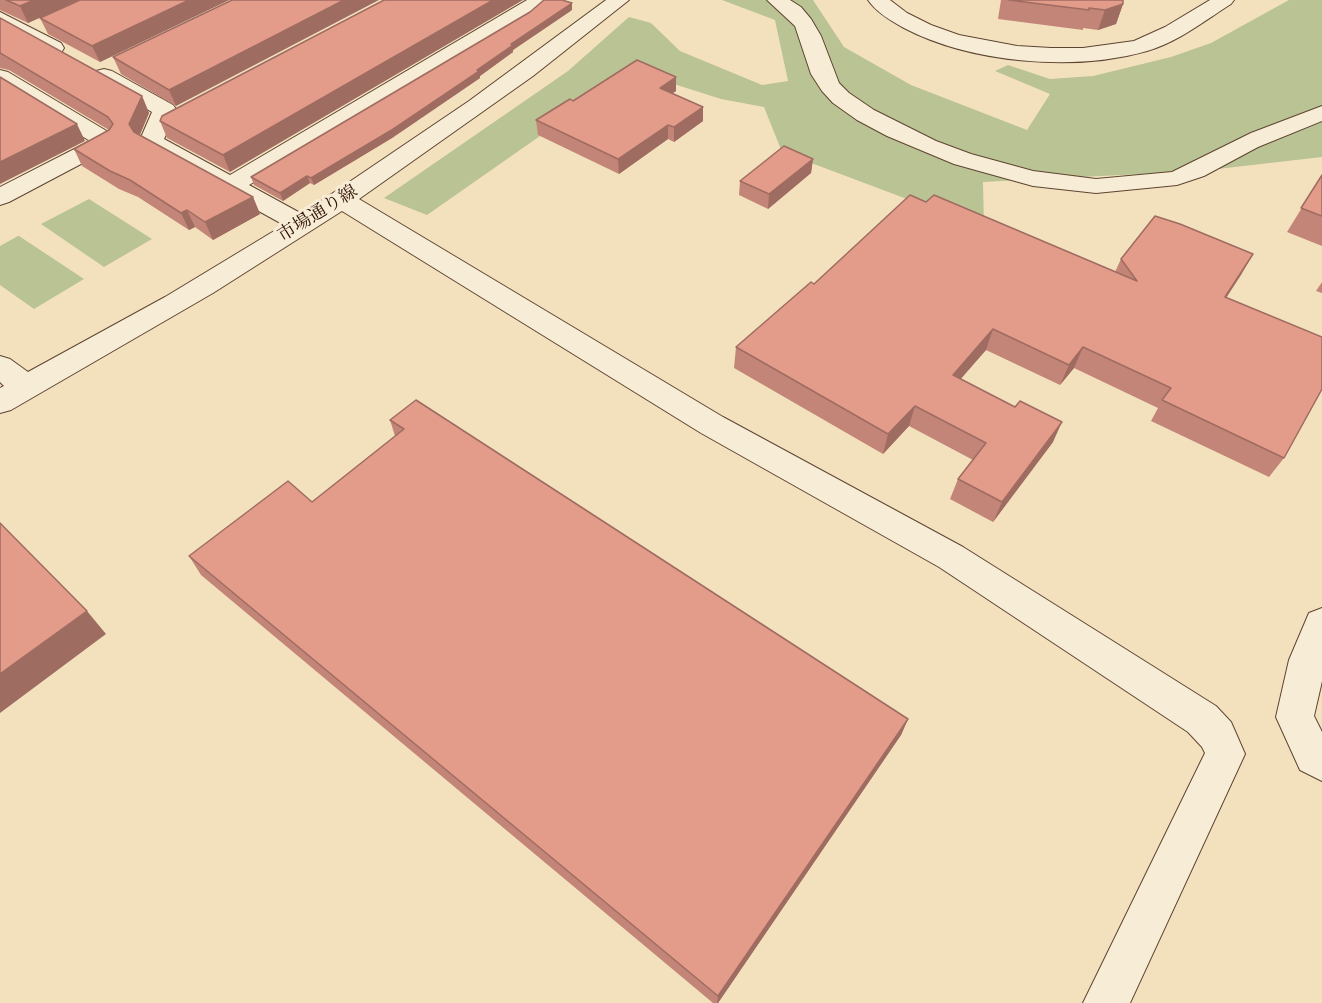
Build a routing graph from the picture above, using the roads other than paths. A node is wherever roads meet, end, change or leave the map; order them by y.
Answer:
1 (540, 0) edge
2 (619, 0) edge
3 (777, 0) edge
4 (878, 0) edge
5 (1224, 0) edge
6 (0, 18) edge
7 (48, 23) edge
8 (27, 33) junction
9 (68, 56) edge
10 (121, 63) edge
11 (0, 77) edge
12 (189, 111) edge
13 (1322, 113) edge
14 (158, 127) junction
15 (231, 185) junction
16 (0, 197) edge
17 (342, 200) junction
18 (301, 224) junction
19 (0, 366) edge
20 (26, 387) junction
21 (0, 402) edge
22 (1322, 624) edge
23 (1322, 762) edge
24 (1106, 1003) edge

1 - 15 street
2 - 17 street, 市場通り線
3 - 13 street
4 - 5 street
6 - 8 street
7 - 8 street
8 - 9 street
10 - 14 street
11 - 16 street
12 - 14 street
14 - 15 street
15 - 18 street
17 - 18 street, 市場通り線
17 - 24 street
18 - 20 street, 市場通り線
19 - 20 street
20 - 21 street, 市場通り線
22 - 23 street

